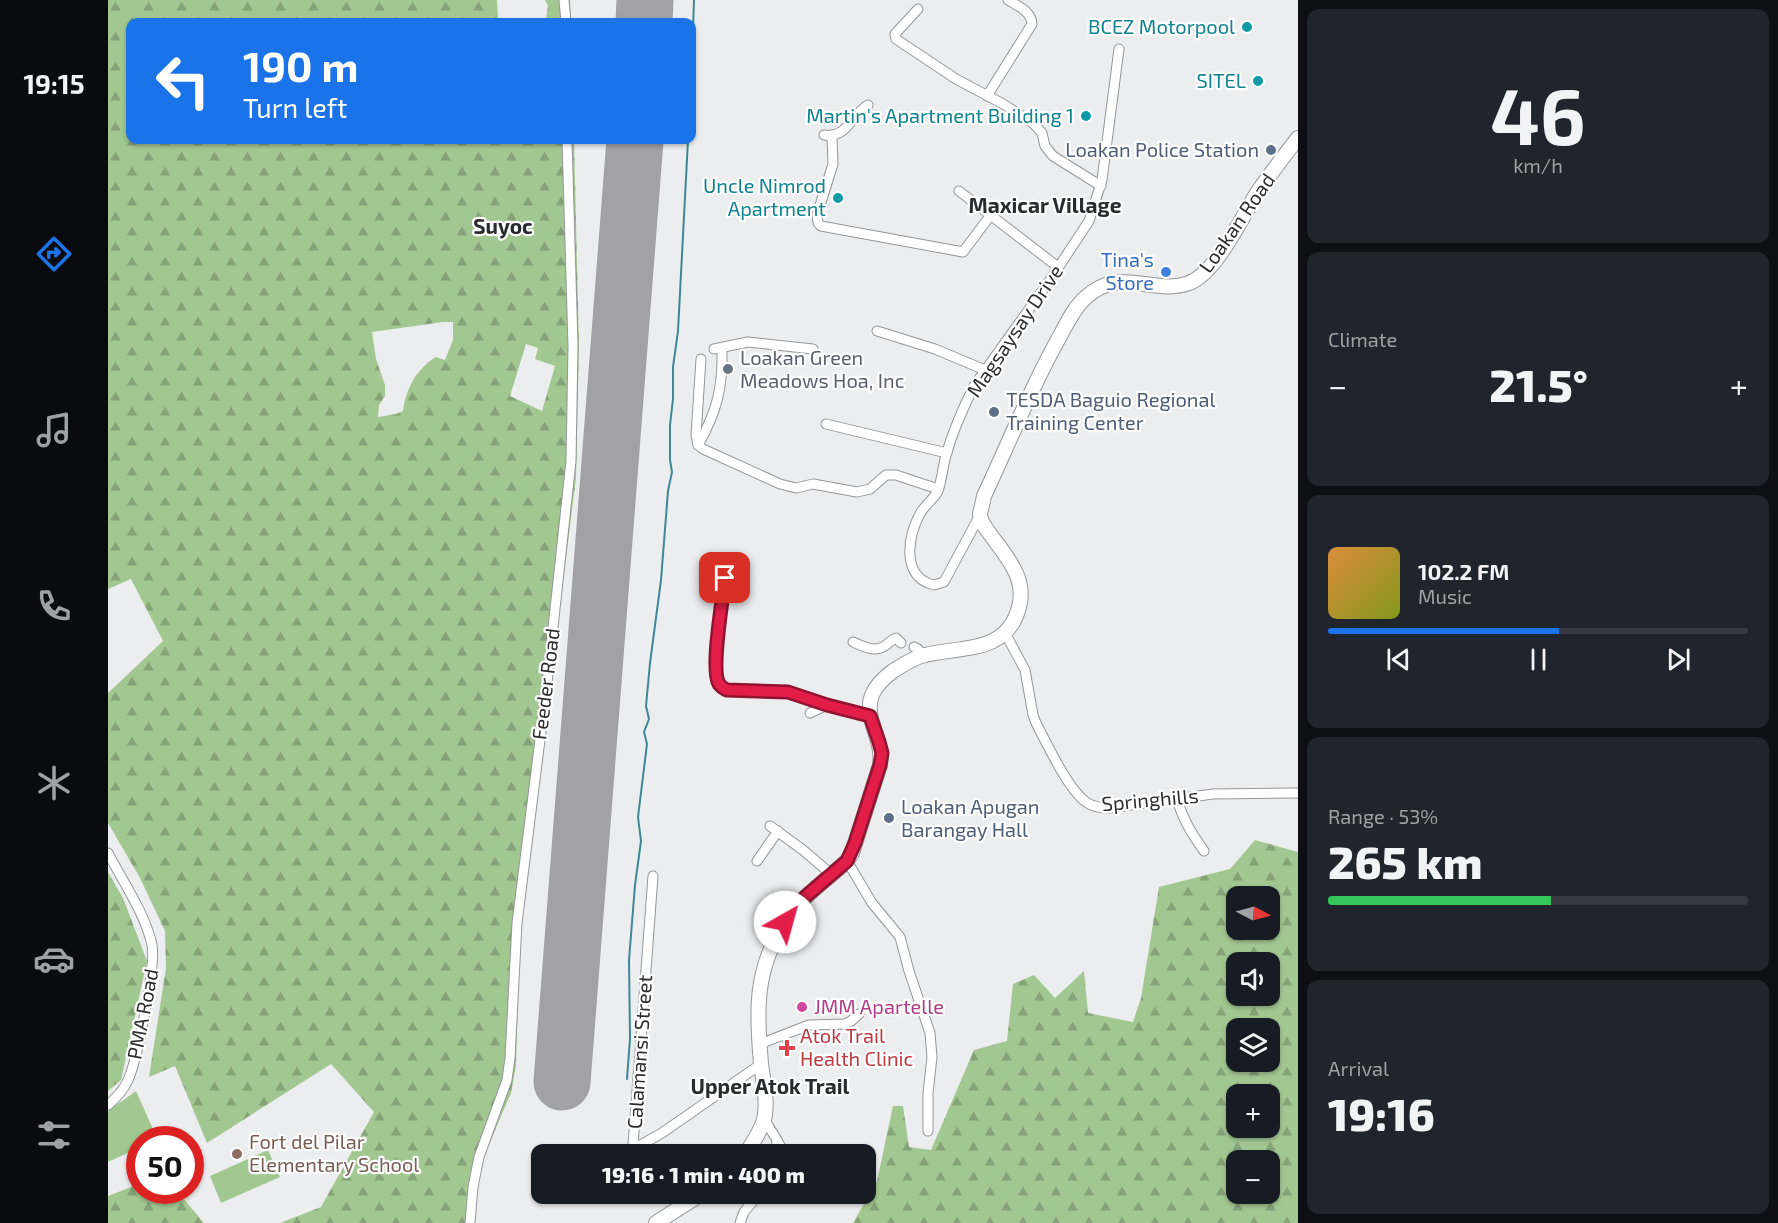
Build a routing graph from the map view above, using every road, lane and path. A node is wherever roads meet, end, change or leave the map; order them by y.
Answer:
1 (564, 0) edge
2 (1008, 0) edge
3 (918, 9) dead end
4 (566, 18) edge
5 (1119, 49) dead end
6 (987, 96) junction
7 (868, 105) dead end
8 (1298, 138) edge
9 (567, 144) edge
10 (1101, 186) junction
11 (959, 192) dead end
12 (990, 216) junction
13 (1058, 267) junction
14 (877, 331) dead end
15 (813, 349) dead end
16 (701, 359) dead end
17 (985, 370) junction
18 (826, 424) dead end
19 (698, 445) junction
20 (947, 453) junction
21 (938, 489) junction
22 (980, 515) junction
23 (725, 578) dead end
24 (1005, 633) junction
25 (852, 642) dead end
26 (901, 642) dead end
27 (827, 705) junction
28 (810, 713) dead end
29 (870, 716) junction
30 (1298, 793) edge
31 (1177, 799) junction
32 (1204, 851) dead end
33 (108, 853) edge
34 (757, 861) dead end
35 (847, 861) junction
36 (831, 874) junction
37 (653, 876) dead end
38 (859, 1014) dead end
39 (760, 1044) junction
40 (761, 1064) junction
41 (108, 1105) edge
42 (764, 1119) junction
43 (928, 1131) dead end
44 (777, 1140) junction
45 (751, 1144) edge
46 (777, 1144) edge
47 (779, 1144) edge
48 (685, 1204) edge
49 (751, 1204) edge
50 (470, 1223) edge
51 (656, 1223) edge
52 (740, 1223) edge

1 - 4 street
2 - 6 street
3 - 6 street
5 - 10 street, Magsaysay Drive
6 - 10 street
7 - 12 street
8 - 22 main road, Loakan Road
9 - 50 street, Feeder Road
10 - 13 street, Magsaysay Drive
11 - 12 street
12 - 13 street
13 - 17 street, Magsaysay Drive
14 - 17 street
15 - 19 street
16 - 19 street
17 - 20 street, Magsaysay Drive
18 - 20 street
19 - 21 street
20 - 21 street, Magsaysay Drive
21 - 22 street, Magsaysay Drive
22 - 24 main road
23 - 27 street
24 - 29 main road
24 - 31 street, Springhills
25 - 26 street
27 - 28 street
27 - 29 street
29 - 35 main road
30 - 31 street, Springhills
31 - 32 street
33 - 41 street, PMA Road
34 - 36 street
35 - 36 main road
35 - 43 street
36 - 39 main road
37 - 40 street, Calamansi Street
38 - 39 street
39 - 40 main road
40 - 42 main road
42 - 44 street
42 - 45 main road
44 - 46 street
44 - 47 street
48 - 51 main road
49 - 52 street

